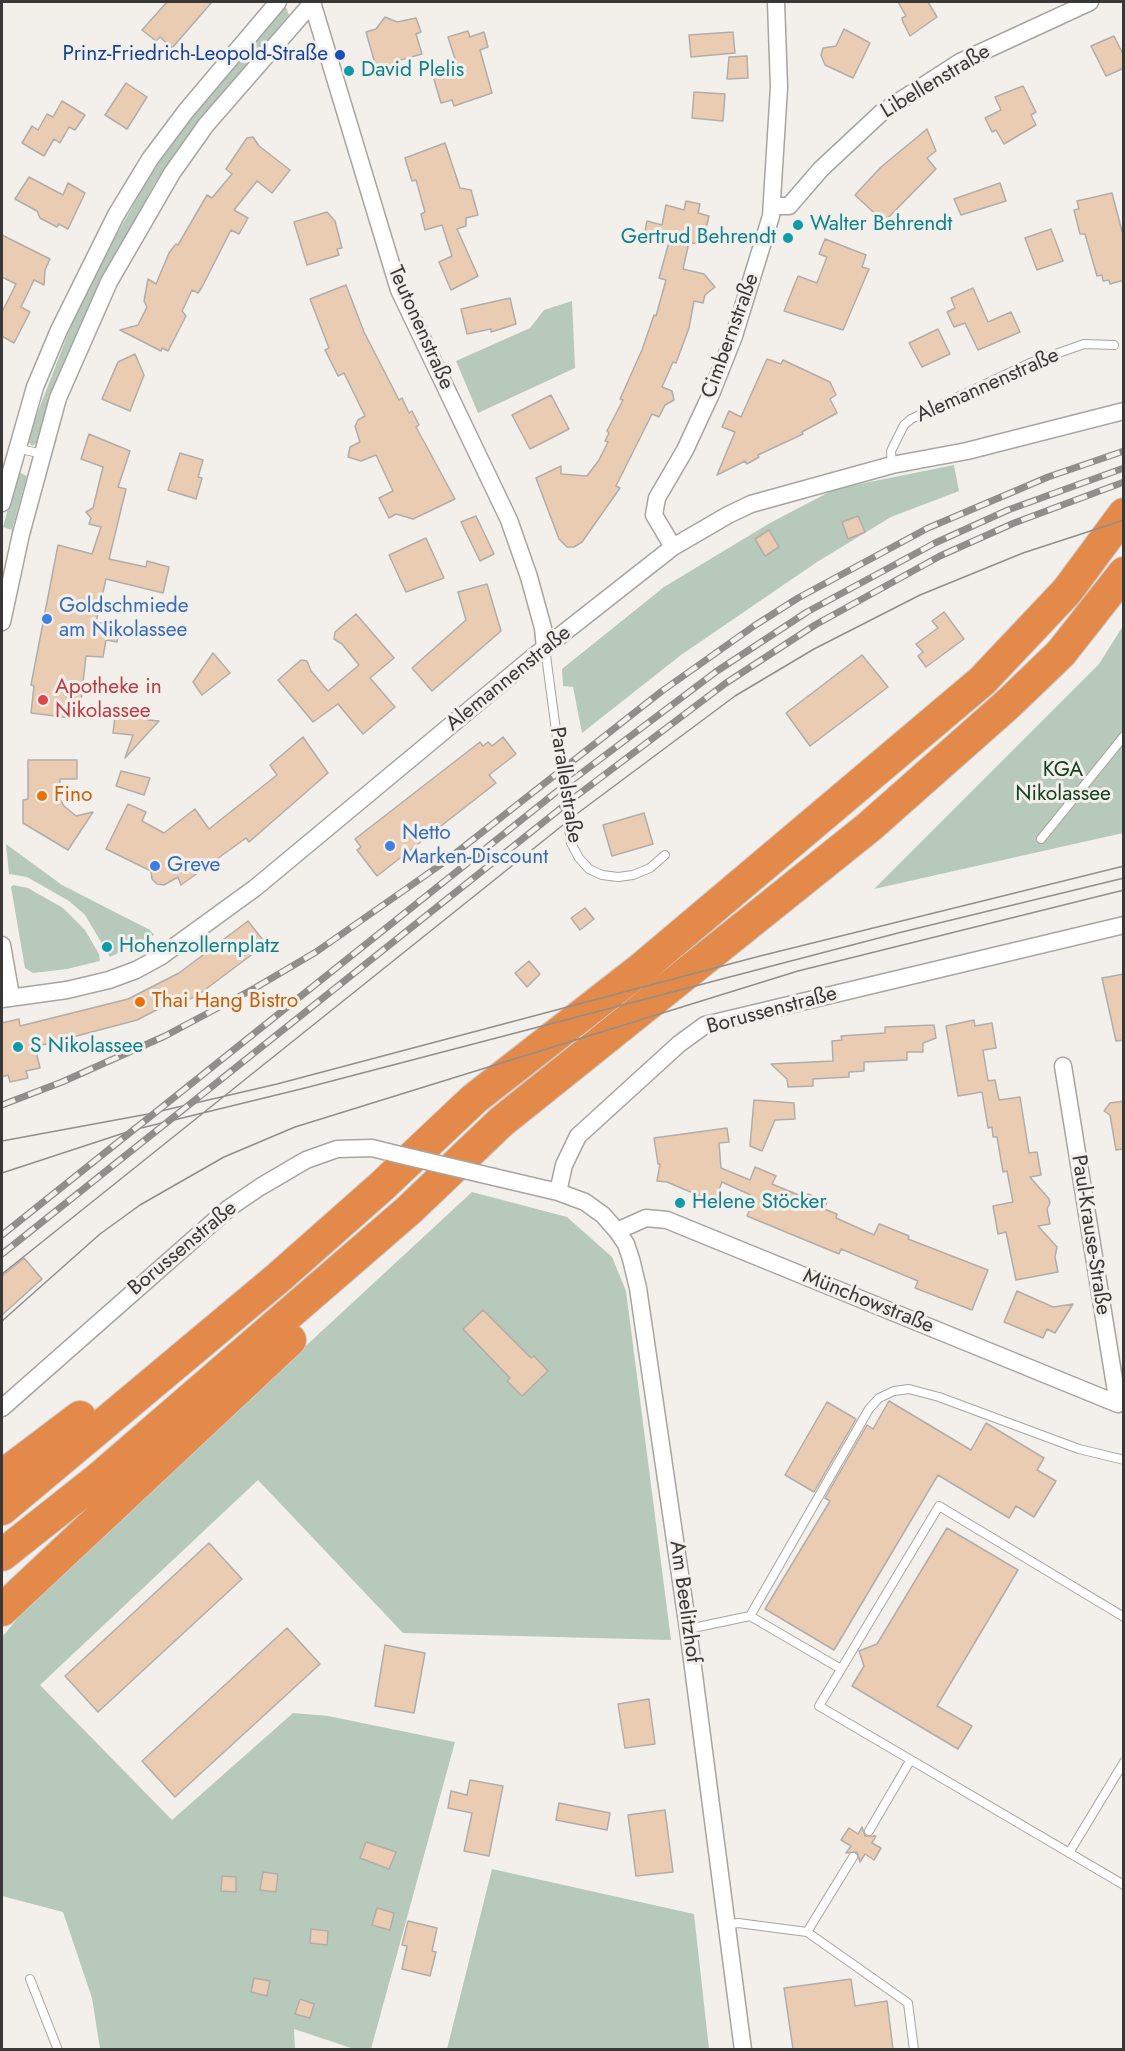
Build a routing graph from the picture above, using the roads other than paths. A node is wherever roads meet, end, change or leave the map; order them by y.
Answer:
1 (278, 2) edge
2 (312, 2) edge
3 (776, 2) edge
4 (1090, 2) edge
5 (772, 206) junction
6 (1114, 345) dead end
7 (1124, 411) edge
8 (17, 448) junction
9 (42, 454) junction
10 (892, 465) junction
11 (2, 503) edge
12 (1124, 514) edge
13 (673, 547) junction
14 (1124, 573) edge
15 (2, 622) edge
16 (545, 648) junction
17 (1124, 736) edge
18 (1041, 839) dead end
19 (665, 855) dead end
20 (1124, 926) edge
21 (2, 945) edge
22 (6, 997) edge
23 (1063, 1066) dead end
24 (558, 1192) junction
25 (409, 1210) junction
26 (617, 1231) junction
27 (278, 1278) junction
28 (1118, 1404) joint
29 (2, 1408) edge
30 (1124, 1460) edge
31 (2, 1476) edge
32 (2, 1509) edge
33 (2, 1555) edge
34 (2, 1610) edge
35 (750, 1616) junction
36 (1124, 1617) edge
37 (688, 1629) junction
38 (841, 1669) junction
39 (910, 1761) junction
40 (1124, 1762) edge
41 (869, 1831) dead end
42 (1069, 1853) junction
43 (853, 1857) dead end
44 (1124, 1885) edge
45 (726, 1925) junction
46 (807, 1932) junction
47 (30, 1979) dead end
48 (58, 2049) edge
49 (743, 2049) edge
50 (915, 2049) edge

1 - 8 street
2 - 9 street
2 - 16 street, Teutonenstraße
3 - 5 street, Cimbernstraße
4 - 5 street, Libellenstraße
5 - 13 street, Cimbernstraße
6 - 10 lane, Alemannenstraße
7 - 10 street, Alemannenstraße
8 - 9 lane
8 - 11 street
9 - 15 street
10 - 13 street, Alemannenstraße
12 - 27 highway
13 - 16 street, Alemannenstraße
14 - 25 highway
16 - 19 lane, Parallelstraße
16 - 22 street, Alemannenstraße
17 - 18 lane
20 - 24 street, Borussenstraße
21 - 22 street
23 - 28 street, Paul-Krause-Straße
24 - 26 street, Am Beelitzhof
24 - 29 street, Borussenstraße, bridge
25 - 33 highway
25 - 34 highway
26 - 28 street, Münchowstraße
26 - 37 street, Am Beelitzhof
27 - 31 highway
27 - 32 highway
30 - 35 lane
35 - 37 lane
35 - 38 lane
36 - 38 lane
37 - 45 street, Am Beelitzhof
38 - 39 lane
39 - 41 lane
39 - 42 lane
40 - 42 lane
42 - 44 lane
43 - 46 lane
45 - 46 lane
45 - 49 street, Am Beelitzhof
46 - 50 lane
47 - 48 lane

